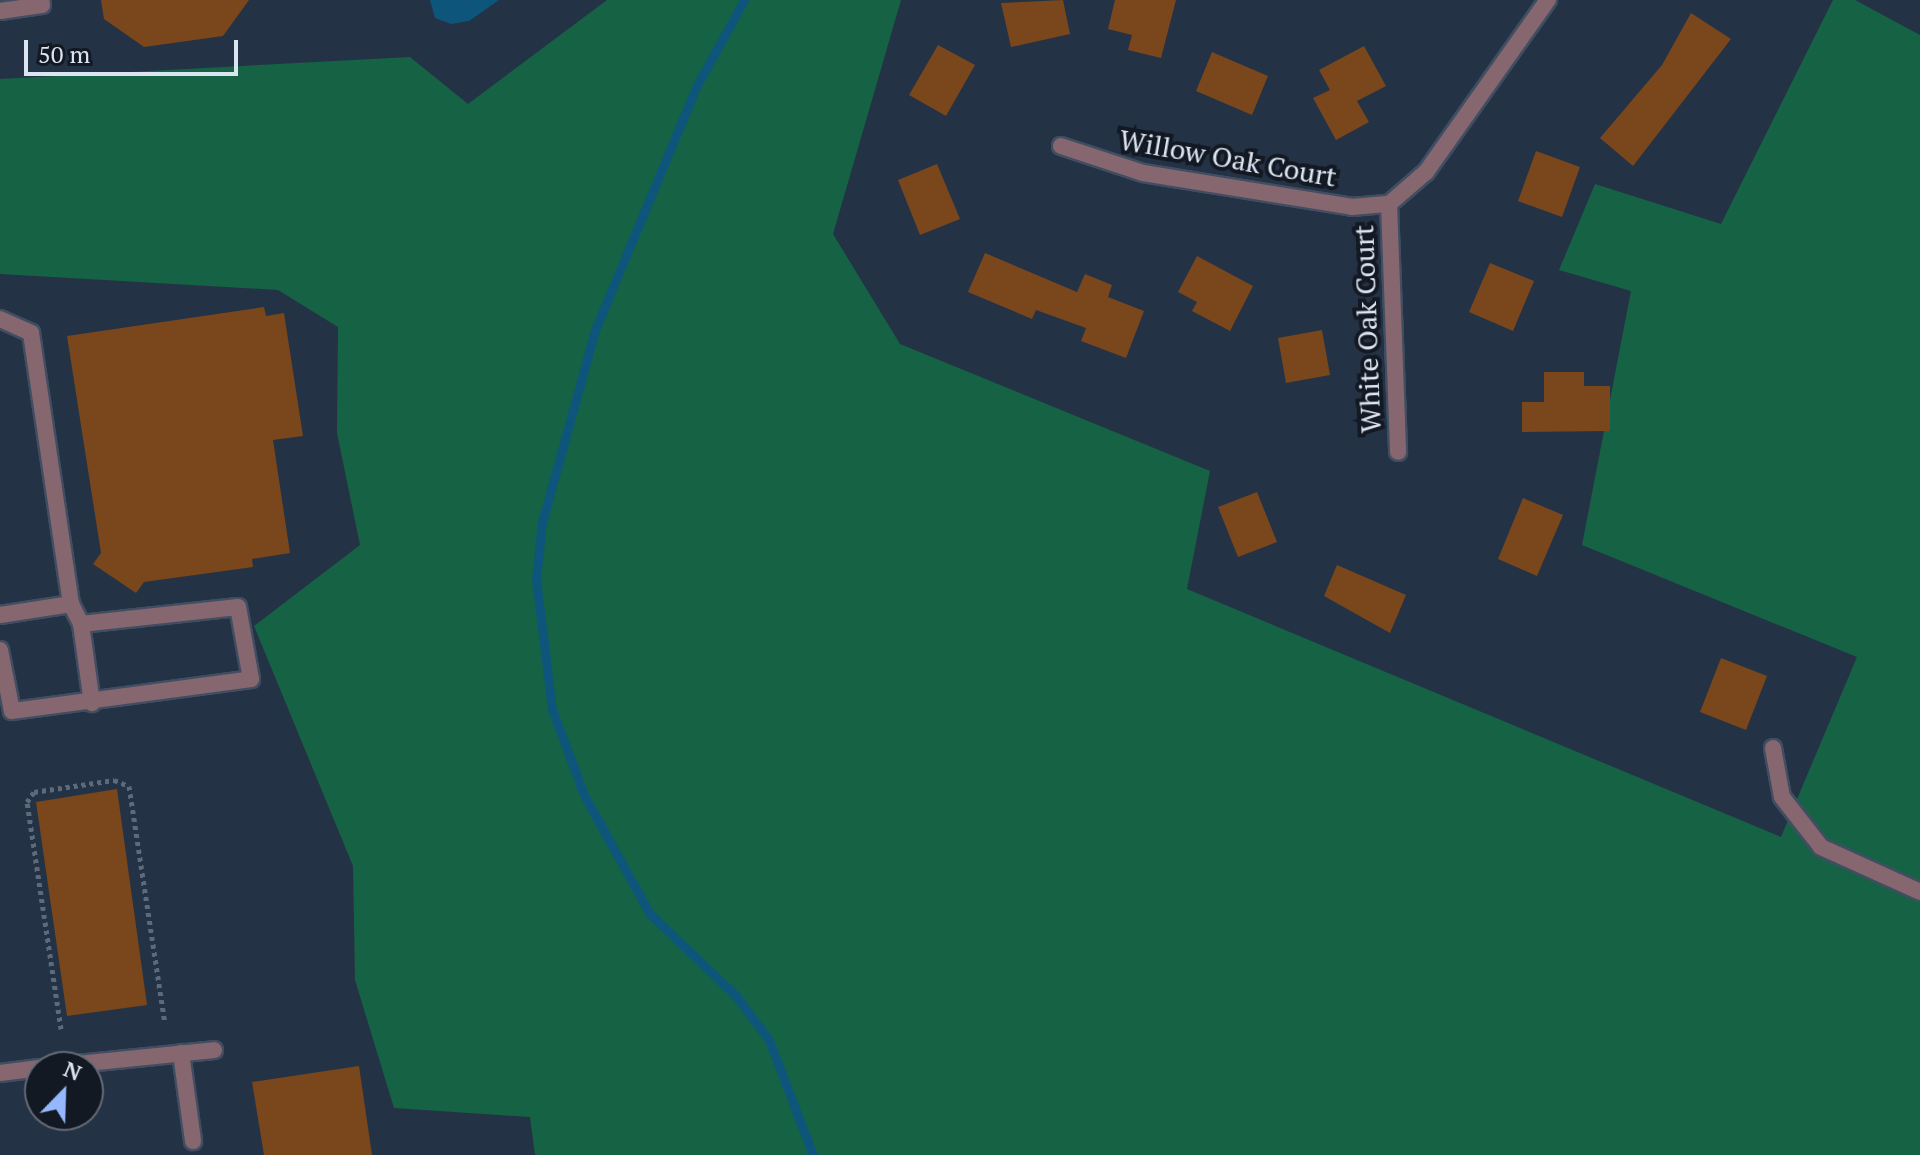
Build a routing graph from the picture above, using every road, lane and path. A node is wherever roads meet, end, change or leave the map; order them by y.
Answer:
1 (41, 0) edge
2 (1548, 0) edge
3 (0, 11) edge
4 (1061, 146) dead end
5 (1389, 204) junction
6 (0, 319) edge
7 (1398, 452) dead end
8 (71, 604) junction
9 (0, 615) edge
10 (81, 624) junction
11 (0, 650) edge
12 (92, 703) junction
13 (1773, 748) dead end
14 (1920, 892) edge
15 (165, 1023) dead end
16 (61, 1029) dead end
17 (214, 1050) dead end
18 (181, 1053) junction
19 (104, 1061) edge
20 (24, 1070) edge
21 (0, 1073) edge
22 (193, 1141) dead end

1 - 3 street
2 - 5 street
4 - 5 street, Willow Oak Court
5 - 7 street, White Oak Court
6 - 8 street
8 - 9 street
8 - 10 street
10 - 12 street
10 - 12 street
11 - 12 street
13 - 14 street
15 - 16 path
17 - 18 street
18 - 19 street
18 - 22 street
20 - 21 street

